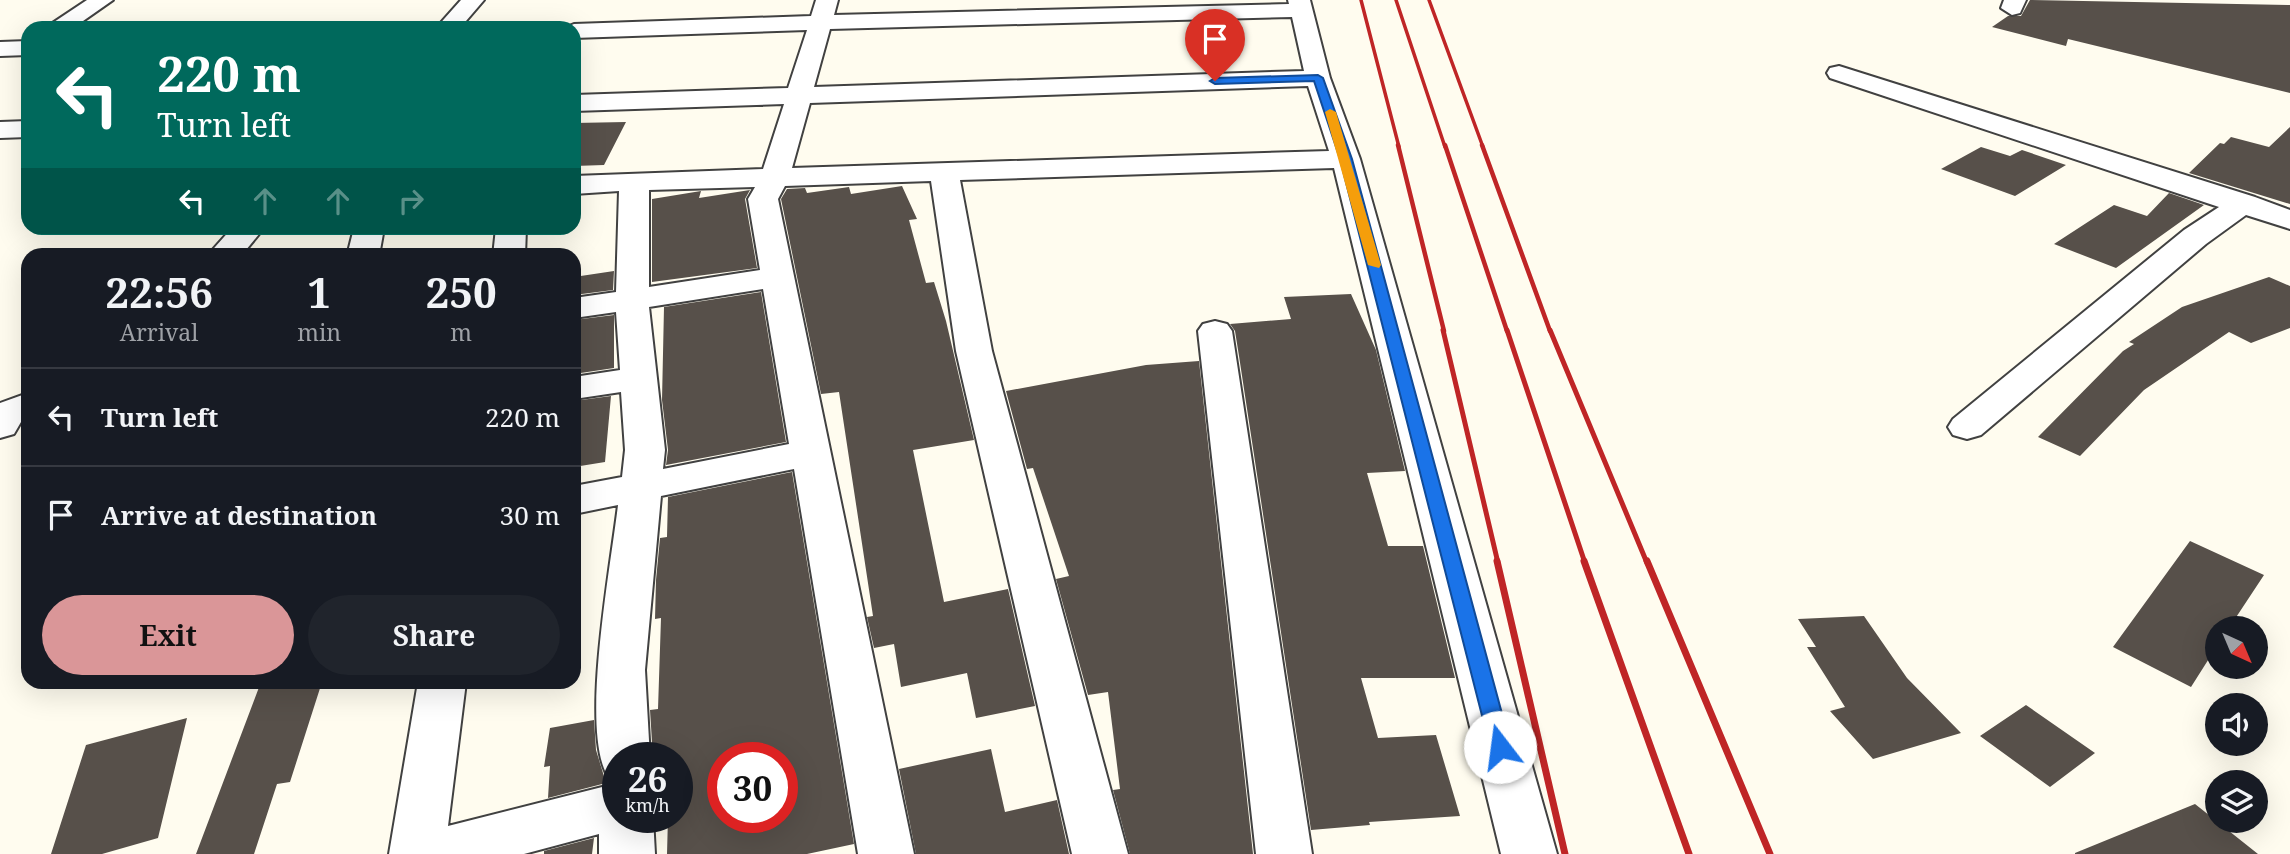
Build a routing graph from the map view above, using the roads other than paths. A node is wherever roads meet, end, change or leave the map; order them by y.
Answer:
1 (102, 0) edge
2 (473, 0) edge
3 (1300, 5) edge
4 (987, 8) edge
5 (823, 12) edge
6 (68, 21) edge
7 (454, 21) edge
8 (581, 31) edge
9 (21, 47) edge
10 (0, 49) edge
11 (1839, 73) dead end
12 (1318, 78) junction
13 (797, 98) junction
14 (581, 103) edge
15 (21, 129) edge
16 (0, 130) edge
17 (1346, 159) junction
18 (944, 173) junction
19 (775, 177) junction
20 (634, 183) junction
21 (581, 185) edge
22 (2244, 204) junction
23 (2290, 220) edge
24 (242, 235) edge
25 (230, 248) edge
26 (778, 277) junction
27 (632, 300) junction
28 (581, 307) edge
29 (1214, 331) dead end
30 (639, 378) junction
31 (581, 387) edge
32 (21, 407) edge
33 (0, 426) edge
34 (1967, 427) dead end
35 (809, 453) junction
36 (642, 487) junction
37 (581, 499) edge
38 (441, 689) edge
39 (623, 742) edge
40 (602, 810) edge
41 (626, 833) edge
42 (417, 854) edge
43 (435, 854) edge
44 (626, 854) edge
45 (886, 854) edge
46 (1100, 854) edge
47 (1284, 854) edge
48 (1528, 854) edge

1 - 6 street
2 - 7 street
3 - 4 street
3 - 12 street
4 - 5 street
5 - 8 street
5 - 13 street
9 - 10 street
11 - 22 street
12 - 13 street
12 - 17 street
13 - 14 street
13 - 19 street
15 - 16 street
17 - 18 street
17 - 48 street
18 - 19 street
18 - 46 street
19 - 20 street
19 - 26 street
20 - 21 street
20 - 27 street
22 - 23 street
22 - 34 street
24 - 25 street
26 - 27 street
26 - 35 street
27 - 28 street
27 - 30 street
29 - 47 street
30 - 31 street
30 - 36 street
32 - 33 street
35 - 36 street
35 - 45 street
36 - 37 street
36 - 39 street
38 - 42 street
40 - 43 street
41 - 44 street

